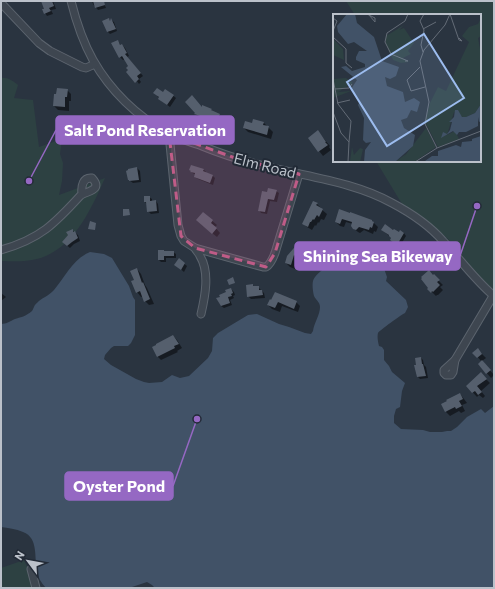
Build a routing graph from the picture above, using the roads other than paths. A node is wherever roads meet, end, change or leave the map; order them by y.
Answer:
1 (71, 1) edge
2 (1, 3) edge
3 (95, 64) junction
4 (169, 134) junction
5 (299, 174) junction
6 (82, 194) dead end
7 (195, 248) junction
8 (1, 250) edge
9 (494, 296) edge
10 (201, 314) dead end
11 (455, 360) dead end
12 (31, 569) dead end
13 (36, 588) edge

1 - 3 street, Elm Road
2 - 3 street
3 - 4 street, Elm Road
4 - 5 street, Elm Road
4 - 7 street
5 - 7 street
5 - 9 street, Elm Road
6 - 8 street
7 - 10 street
9 - 11 street
12 - 13 street

